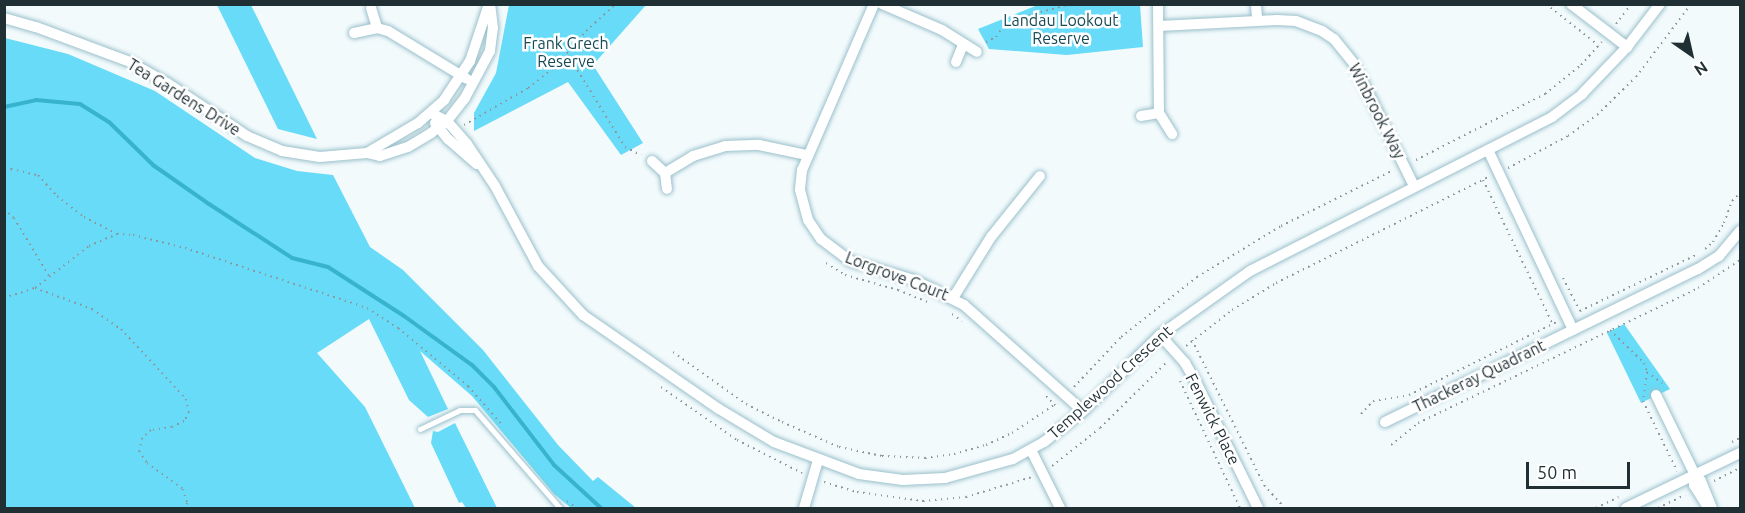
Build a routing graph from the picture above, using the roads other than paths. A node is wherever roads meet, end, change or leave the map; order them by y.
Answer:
1 (490, 4) edge
2 (874, 4) edge
3 (882, 4) edge
4 (1158, 4) edge
5 (1256, 4) edge
6 (1570, 4) edge
7 (1660, 4) edge
8 (371, 9) dead end
9 (4, 18) edge
10 (1257, 19) junction
11 (1159, 26) junction
12 (377, 28) junction
13 (354, 33) dead end
14 (963, 45) junction
15 (1627, 47) junction
16 (976, 52) road end
17 (956, 62) dead end
18 (461, 75) junction
19 (475, 84) junction
20 (431, 113) junction
21 (1159, 113) junction
22 (1141, 116) dead end
23 (442, 124) junction
24 (1172, 134) dead end
25 (1488, 150) junction
26 (367, 153) junction
27 (806, 155) junction
28 (652, 161) road end
29 (666, 173) junction
30 (1040, 176) dead end
31 (1414, 186) junction
32 (667, 189) dead end
33 (1740, 231) edge
34 (953, 298) junction
35 (1573, 330) junction
36 (1160, 335) junction
37 (1656, 395) dead end
38 (1083, 411) junction
39 (1385, 422) dead end
40 (420, 429) dead end
41 (1031, 450) junction
42 (1740, 453) edge
43 (818, 460) junction
44 (1695, 475) junction
45 (560, 508) edge
46 (804, 508) edge
47 (1060, 508) edge
48 (1258, 508) edge
49 (1626, 508) edge
50 (1710, 508) edge

1 - 18 street
1 - 19 street
2 - 27 street, Lorgrove Court
3 - 14 street
4 - 11 street
5 - 10 street
6 - 15 street
7 - 15 street, Templewood Crescent
8 - 12 street
9 - 26 street, Tea Gardens Drive
10 - 11 street, Winbrook Way
10 - 31 street, Winbrook Way
11 - 21 street
12 - 13 street
12 - 18 street
14 - 16 street
14 - 17 street
15 - 25 street, Templewood Crescent
18 - 19 street
18 - 20 street
19 - 23 street
20 - 23 street, Templewood Crescent
20 - 26 street, Tea Gardens Drive
21 - 22 street
21 - 24 street
23 - 26 street, Tea Gardens Drive
23 - 43 street, Templewood Crescent
25 - 31 street, Templewood Crescent
25 - 35 street
27 - 29 street
27 - 34 street, Lorgrove Court
28 - 29 street
29 - 32 street
30 - 34 street
31 - 36 street, Templewood Crescent
33 - 35 street, Thackeray Quadrant
34 - 38 street, Lorgrove Court
35 - 39 street, Thackeray Quadrant
36 - 38 street, Templewood Crescent
36 - 48 street, Fenwick Place
37 - 44 street
38 - 41 street, Templewood Crescent
40 - 45 lane
41 - 43 street, Templewood Crescent
41 - 47 street
42 - 44 street
43 - 46 street
44 - 49 street
44 - 50 street

